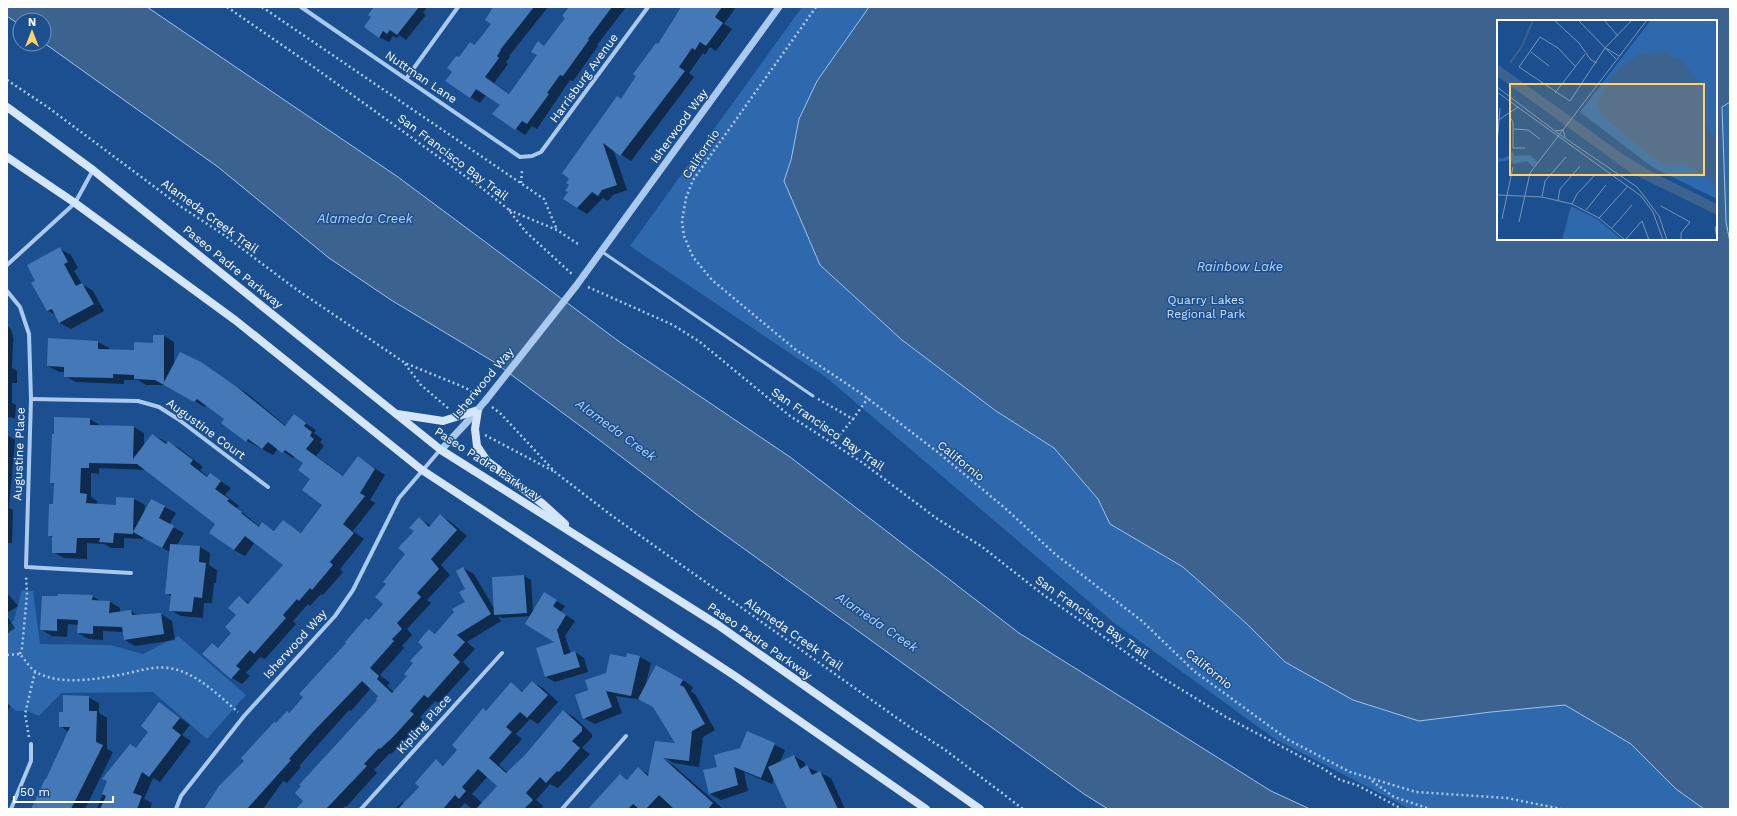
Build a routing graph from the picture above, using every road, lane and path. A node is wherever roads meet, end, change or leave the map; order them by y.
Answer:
1 (227, 7) edge
2 (262, 7) edge
3 (301, 7) edge
4 (458, 7) edge
5 (648, 7) edge
6 (779, 7) edge
7 (816, 7) edge
8 (406, 79) junction
9 (7, 80) edge
10 (7, 107) edge
11 (532, 156) joint
12 (7, 157) edge
13 (93, 170) junction
14 (522, 170) dead end
15 (521, 183) junction
16 (75, 203) junction
17 (508, 209) junction
18 (557, 230) junction
19 (578, 244) dead end
20 (601, 251) junction
21 (7, 266) edge
22 (579, 280) junction
23 (583, 283) dead end
24 (7, 291) edge
25 (813, 396) joint
26 (868, 398) junction
27 (31, 399) junction
28 (479, 409) junction
29 (396, 414) junction
30 (458, 417) junction
31 (853, 419) junction
32 (475, 429) junction
33 (833, 443) junction
34 (441, 450) junction
35 (422, 470) junction
36 (268, 487) dead end
37 (577, 536) junction
38 (26, 567) junction
39 (131, 573) dead end
40 (502, 653) dead end
41 (20, 654) junction
42 (7, 655) edge
43 (35, 672) junction
44 (244, 716) junction
45 (626, 736) dead end
46 (31, 744) joint
47 (1370, 779) junction
48 (11, 809) edge
49 (176, 809) edge
50 (361, 809) edge
51 (562, 809) edge
52 (926, 809) edge
53 (980, 809) edge
54 (1023, 809) edge
55 (1402, 809) edge
56 (1430, 809) edge
57 (1562, 809) edge

1 - 17 path, San Francisco Bay Trail
2 - 15 path
3 - 8 street, Nuttman Lane
4 - 8 street
5 - 11 street, Harrisburg Avenue
6 - 20 street, Isherwood Way
7 - 26 path, Californio
8 - 11 street, Nuttman Lane
9 - 30 path, Alameda Creek Trail
10 - 13 main road, Paseo Padre Parkway
12 - 16 main road
13 - 16 street
13 - 29 main road, Paseo Padre Parkway
14 - 15 path
15 - 18 path
16 - 21 street
16 - 35 main road
17 - 18 path
17 - 22 path, San Francisco Bay Trail
18 - 19 path
20 - 22 street, Isherwood Way
20 - 25 lane
22 - 28 street, Isherwood Way, bridge
23 - 33 path, San Francisco Bay Trail
24 - 27 street, Augustine Place
25 - 31 path
26 - 31 path
26 - 47 path, Californio
27 - 36 street, Augustine Court
27 - 38 street, Augustine Place
28 - 30 main road
28 - 32 main road
28 - 34 street, Isherwood Way
29 - 30 main road
29 - 34 main road, Paseo Padre Parkway
31 - 33 path
32 - 37 main road
32 - 54 path, Alameda Creek Trail
33 - 55 path, San Francisco Bay Trail
34 - 35 street, Isherwood Way
34 - 37 main road, Paseo Padre Parkway
35 - 44 street, Isherwood Way
35 - 52 main road
37 - 53 main road, Paseo Padre Parkway
38 - 39 street
38 - 41 path
40 - 50 street, Kipling Place
41 - 42 path
41 - 43 path
43 - 44 path
43 - 46 path
44 - 49 street, Isherwood Way
45 - 51 street
46 - 48 street
47 - 56 path
47 - 57 path, Californio

